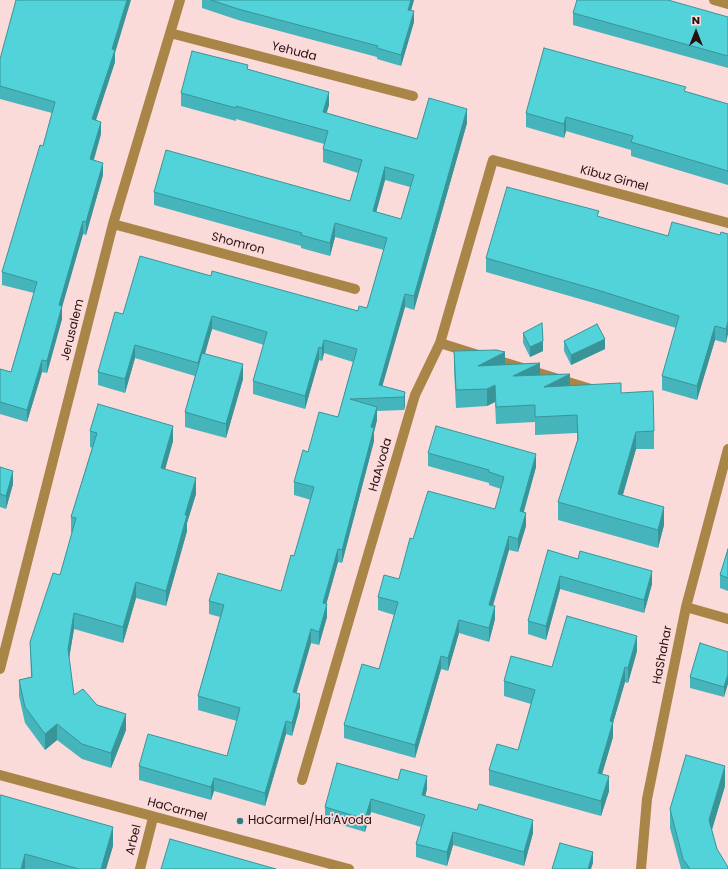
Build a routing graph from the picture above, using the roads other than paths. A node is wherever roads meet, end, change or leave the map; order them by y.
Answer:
1 (180, 0) edge
2 (714, 0) edge
3 (728, 4) edge
4 (170, 33) junction
5 (412, 96) dead end
6 (493, 160) joint
7 (728, 223) edge
8 (113, 224) junction
9 (355, 289) dead end
10 (440, 343) junction
11 (599, 391) edge
12 (728, 449) edge
13 (726, 467) edge
14 (686, 607) junction
15 (728, 619) edge
16 (0, 669) edge
17 (0, 775) edge
18 (302, 780) dead end
19 (153, 818) junction
20 (140, 869) edge
21 (349, 869) edge
22 (641, 869) edge

1 - 4 street, Jerusalem
2 - 3 street
4 - 5 street, Yehuda
4 - 8 street, Jerusalem
6 - 7 street, Kibuz Gimel
6 - 10 street, HaAvoda
8 - 9 street, Shomron
8 - 16 street, Jerusalem
10 - 11 street
10 - 18 street, HaAvoda
12 - 13 street, HaShahar
13 - 14 street, HaShahar
14 - 15 street
14 - 22 street, HaShahar
17 - 19 street, HaCarmel
19 - 20 street, Arbel
19 - 21 street, HaCarmel

